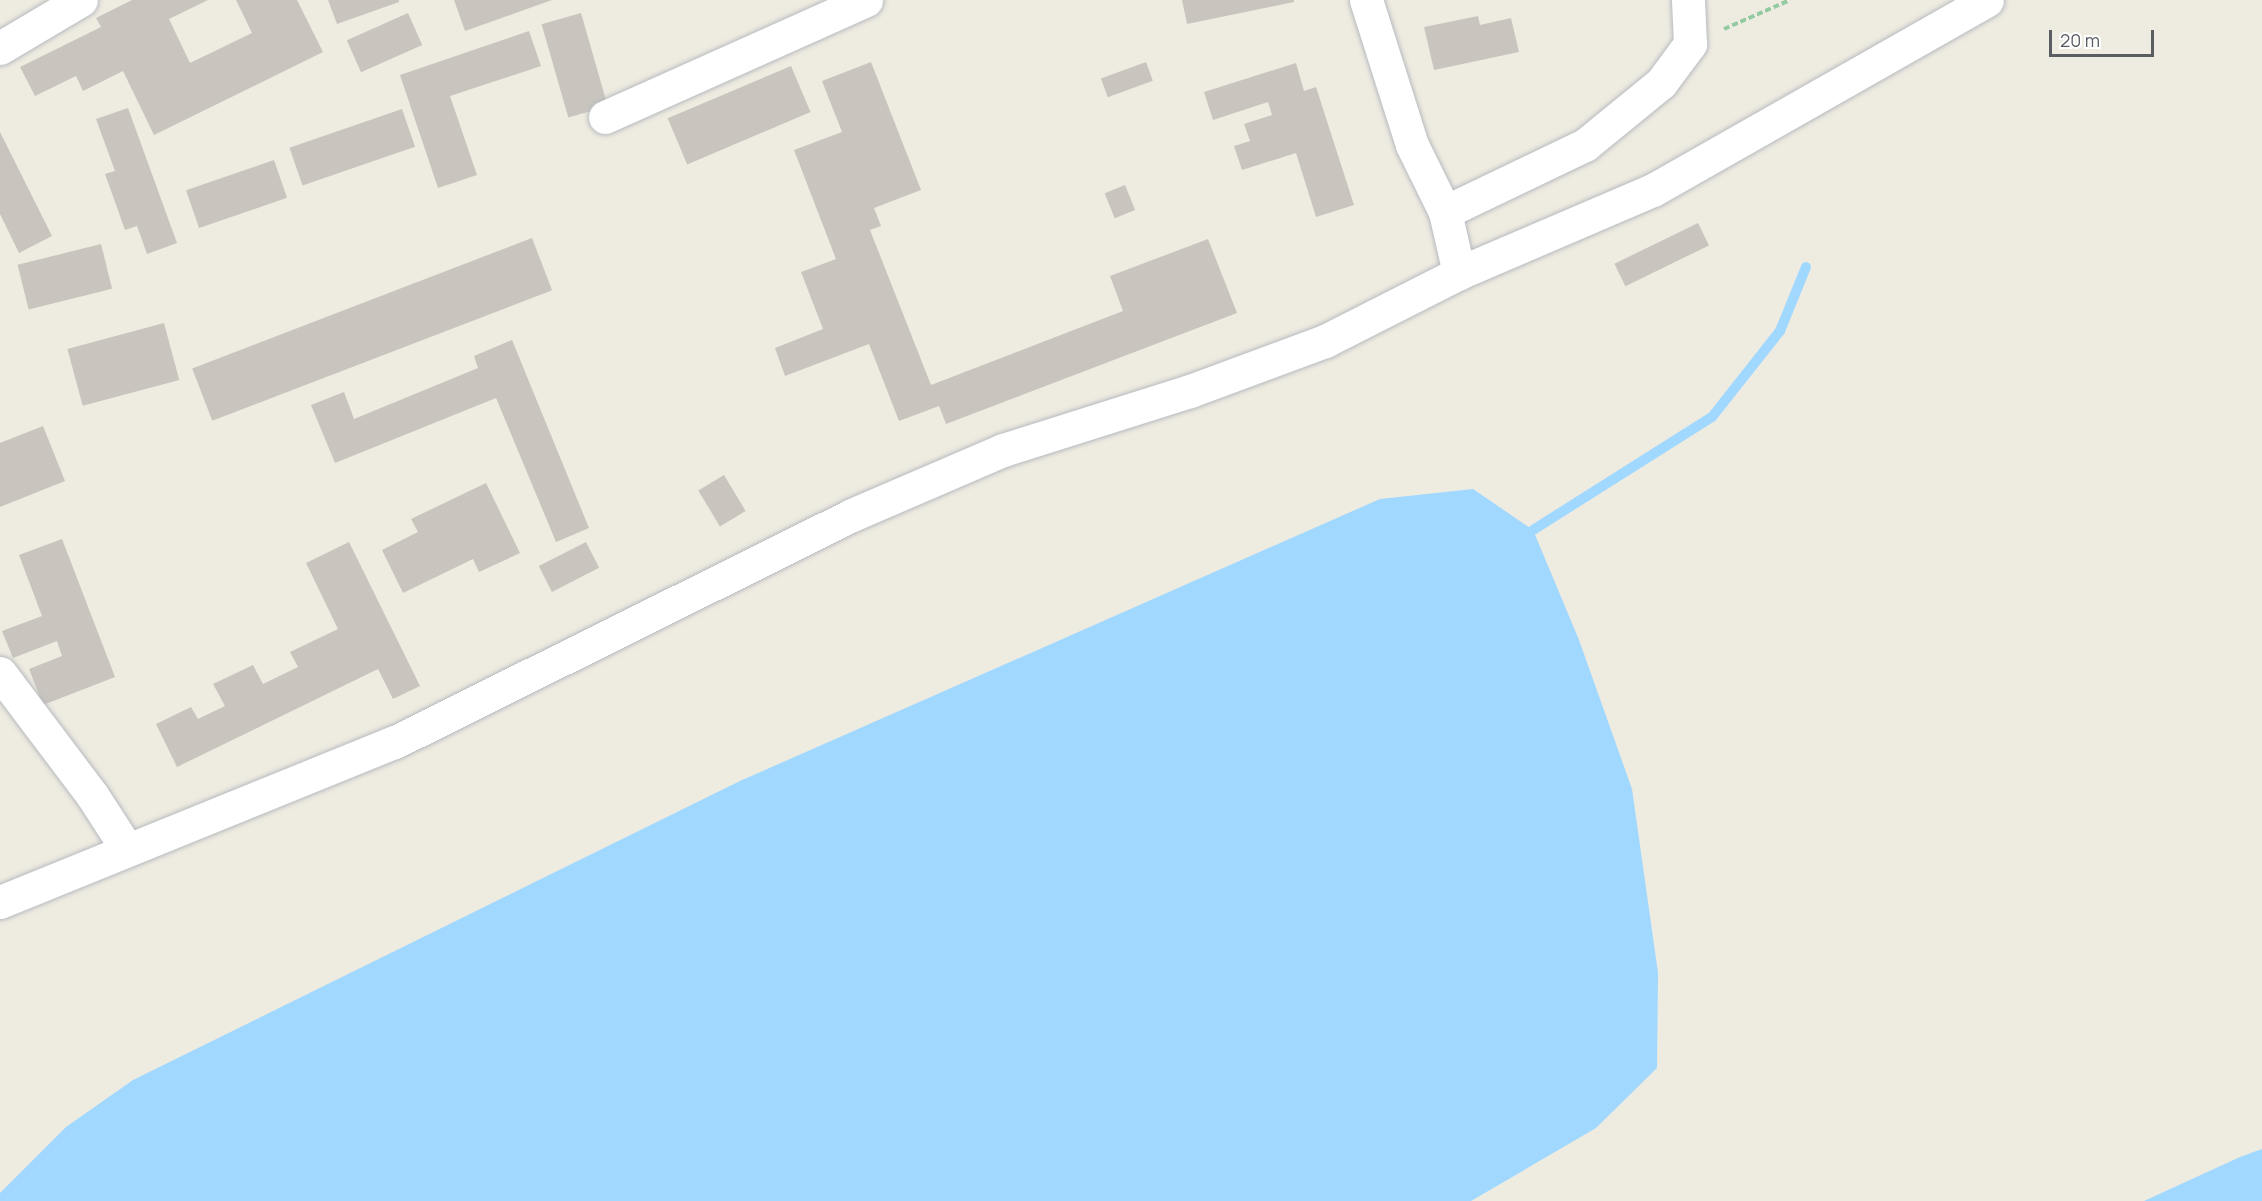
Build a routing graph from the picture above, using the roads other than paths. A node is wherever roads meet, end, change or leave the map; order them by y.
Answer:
1 (81, 0) edge
2 (866, 0) edge
3 (1366, 0) edge
4 (1688, 0) edge
5 (1987, 0) edge
6 (0, 48) edge
7 (605, 117) dead end
8 (1445, 212) junction
9 (1459, 273) junction
10 (0, 673) edge
11 (127, 849) junction
12 (0, 902) edge

1 - 6 main road
2 - 7 main road
3 - 8 main road
4 - 8 main road
5 - 9 main road
8 - 9 main road
9 - 11 main road
10 - 11 main road
11 - 12 main road

